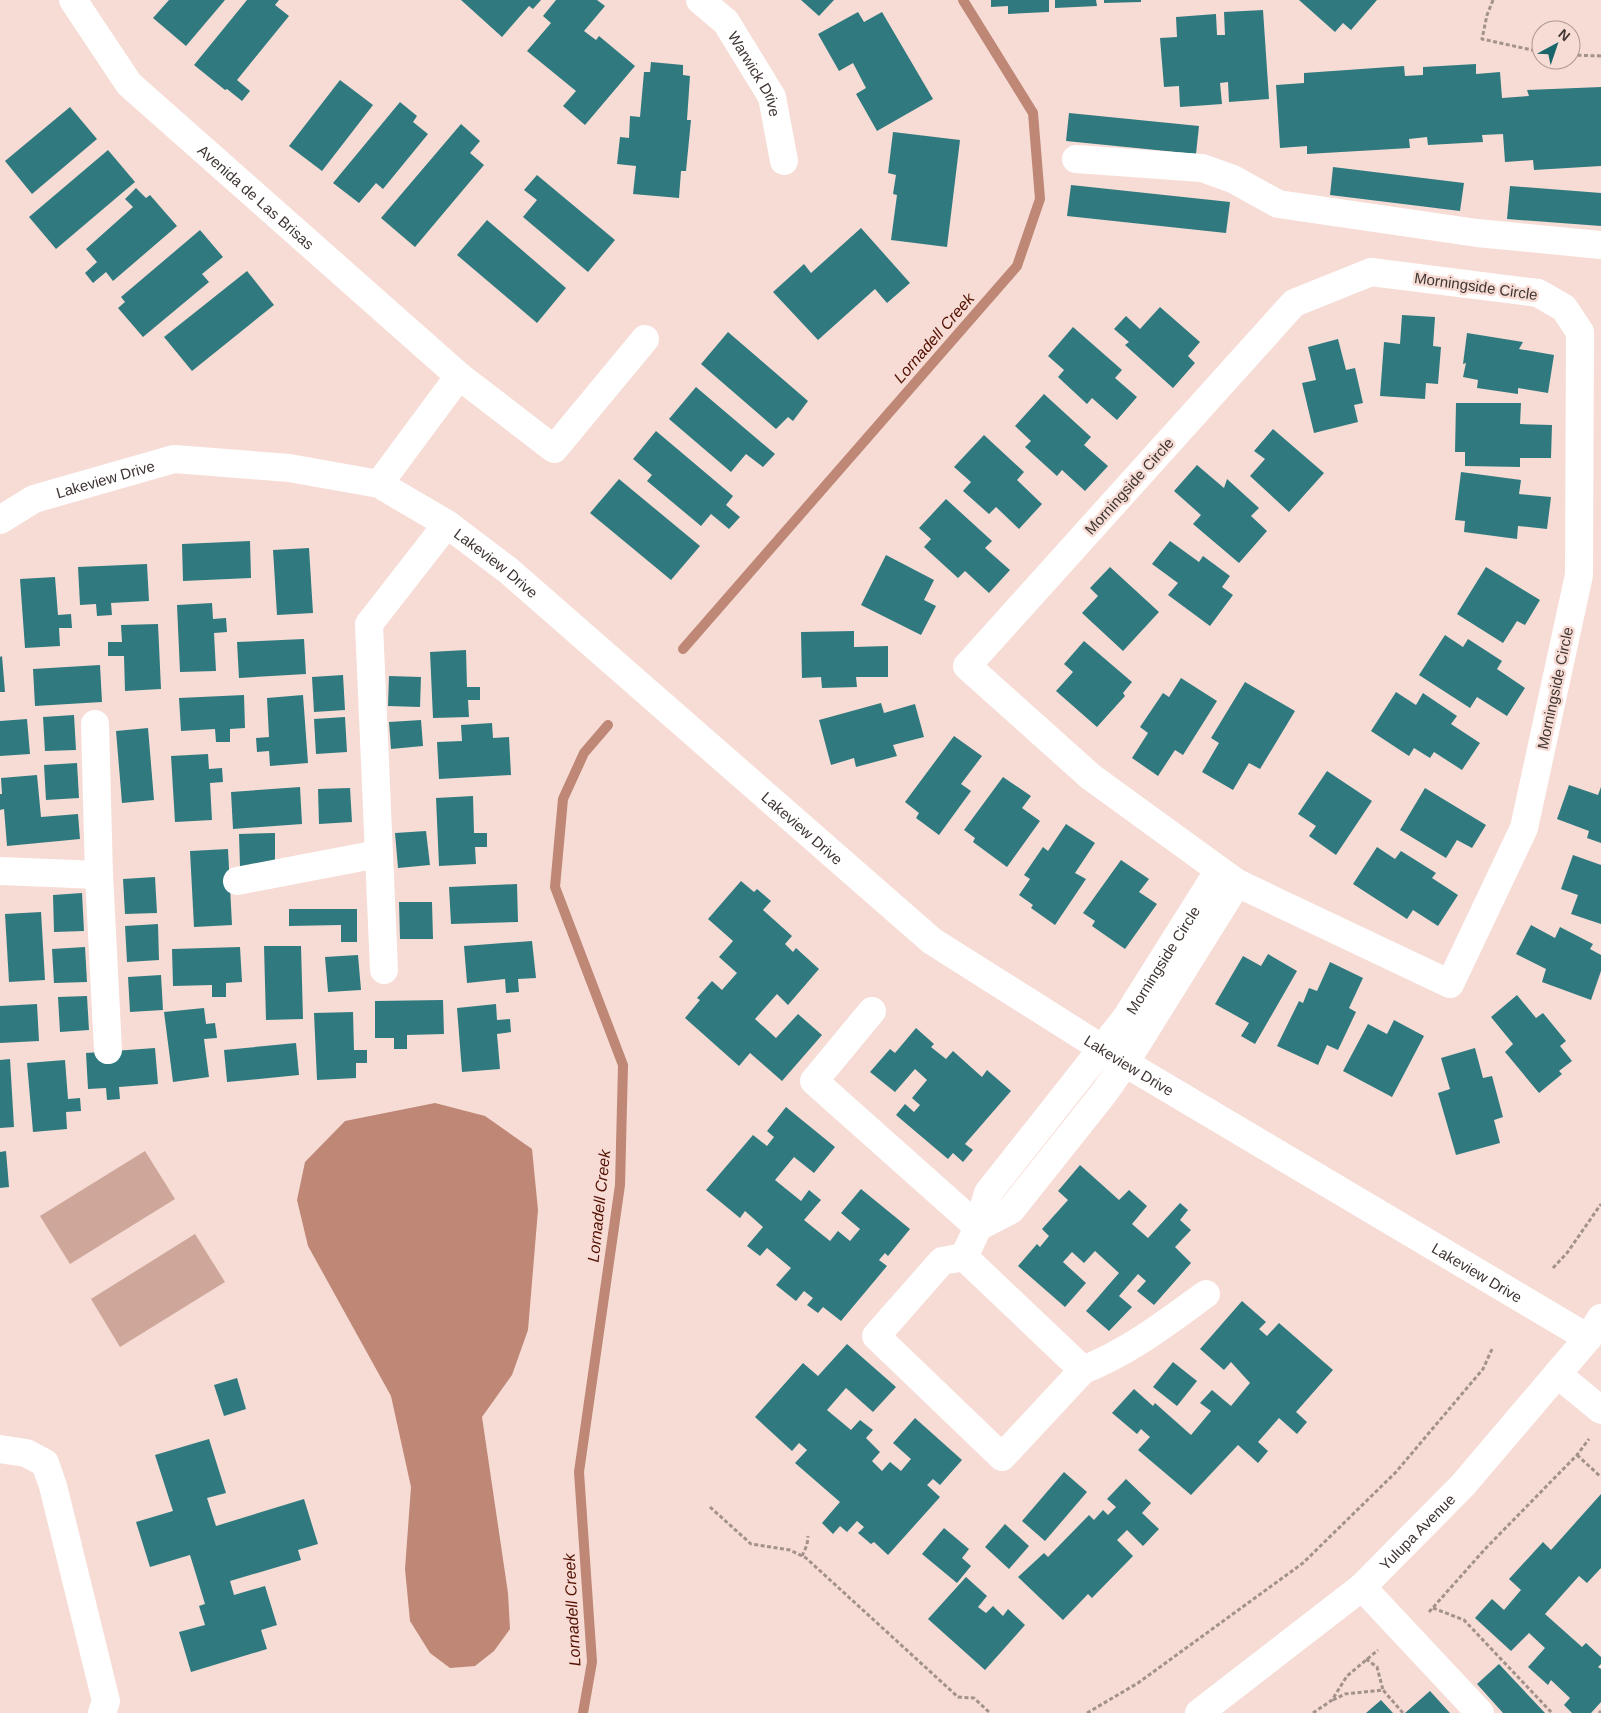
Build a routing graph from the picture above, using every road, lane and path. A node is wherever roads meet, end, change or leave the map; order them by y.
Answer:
1 (73, 0) edge
2 (700, 0) edge
3 (1493, 0) edge
4 (1531, 50) edge
5 (1581, 55) edge
6 (1601, 56) edge
7 (1076, 159) dead end
8 (784, 162) dead end
9 (1601, 245) edge
10 (644, 339) dead end
11 (459, 376) junction
12 (379, 484) junction
13 (0, 520) edge
14 (447, 524) junction
15 (96, 724) dead end
16 (378, 854) junction
17 (0, 871) edge
18 (99, 875) junction
19 (1228, 876) junction
20 (237, 881) dead end
21 (384, 970) dead end
22 (872, 1012) dead end
23 (1103, 1048) junction
24 (108, 1050) dead end
25 (1125, 1063) junction
26 (1601, 1204) edge
27 (978, 1227) junction
28 (964, 1257) junction
29 (1553, 1268) dead end
30 (1206, 1294) dead end
31 (1594, 1328) edge
32 (1492, 1349) dead end
33 (1083, 1370) junction
34 (1557, 1374) junction
35 (1601, 1410) edge
36 (1589, 1438) dead end
37 (0, 1449) edge
38 (1578, 1455) junction
39 (1601, 1477) edge
40 (710, 1507) dead end
41 (808, 1536) dead end
42 (802, 1556) junction
43 (1362, 1587) junction
44 (1433, 1608) junction
45 (1405, 1632) junction
46 (1366, 1659) junction
47 (1383, 1690) junction
48 (1332, 1700) junction
49 (102, 1713) edge
50 (990, 1713) edge
51 (1087, 1713) edge
52 (1199, 1713) edge
53 (1313, 1713) edge
54 (1403, 1713) edge
55 (1480, 1713) edge
56 (1552, 1713) edge

1 - 11 street, Avenida de Las Brisas
2 - 8 street, Warwick Drive
3 - 4 path
5 - 6 path
7 - 9 street
10 - 11 street, Avenida de Las Brisas
11 - 12 street
12 - 13 street, Lakeview Drive
12 - 14 street, Lakeview Drive
14 - 16 street
14 - 23 street, Lakeview Drive
15 - 18 street
16 - 20 street
16 - 21 street
17 - 18 street
18 - 24 street
19 - 19 street, Morningside Circle
19 - 23 street, Morningside Circle
19 - 25 street, Morningside Circle
22 - 27 street
23 - 25 street, Lakeview Drive
23 - 27 street, Morningside Circle
25 - 27 street, Morningside Circle
25 - 31 street, Lakeview Drive
26 - 29 path
27 - 28 street, Morningside Circle
28 - 33 street
28 - 33 street
30 - 33 street
31 - 34 street, Yulupa Avenue
32 - 51 path
34 - 35 street
34 - 43 street, Yulupa Avenue
36 - 38 path
37 - 49 street
38 - 39 path
38 - 44 path
40 - 42 path
41 - 42 path
42 - 50 path
43 - 45 street
43 - 52 street, Yulupa Avenue
44 - 45 path
44 - 56 path
45 - 46 path
45 - 55 street
46 - 47 path
46 - 48 path
47 - 48 path
47 - 54 path
48 - 53 path

